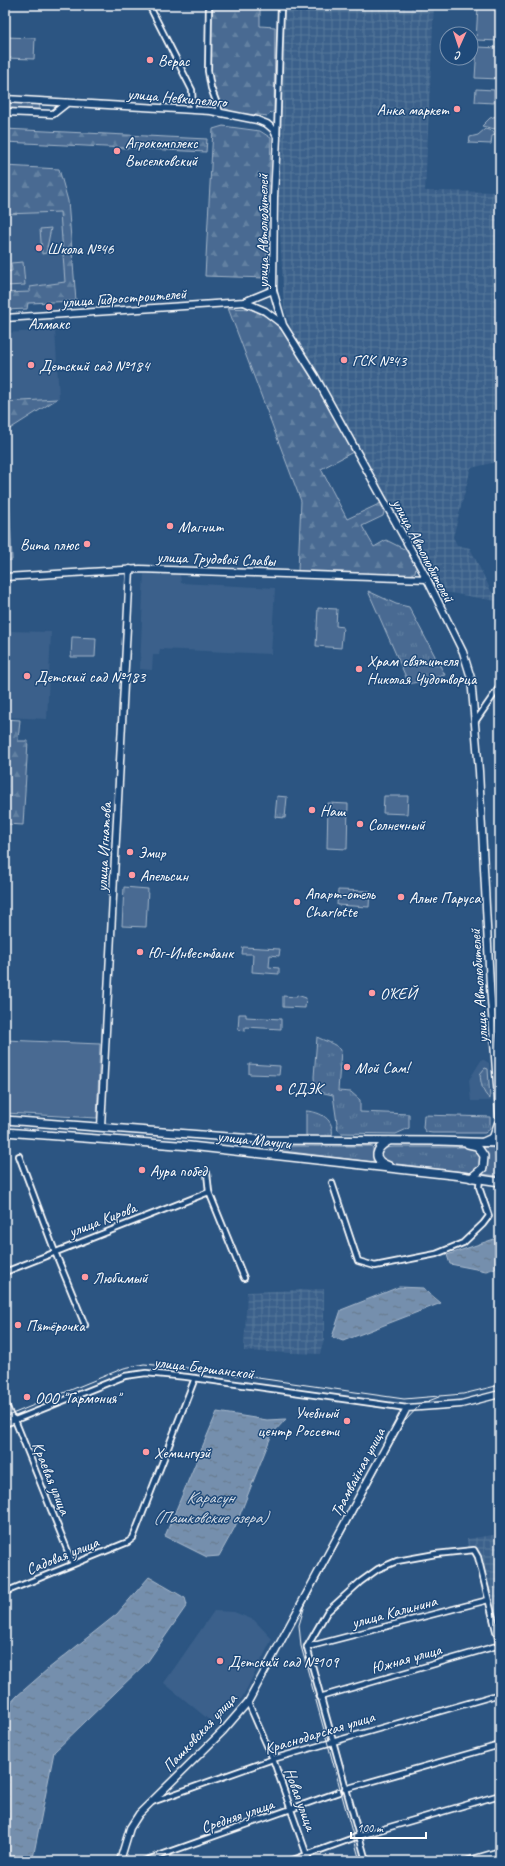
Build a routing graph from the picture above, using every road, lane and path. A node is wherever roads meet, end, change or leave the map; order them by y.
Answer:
1 (149, 5) edge
2 (209, 5) edge
3 (281, 5) edge
4 (5, 99) edge
5 (39, 101) junction
6 (68, 103) junction
7 (193, 110) junction
8 (5, 112) edge
9 (220, 112) junction
10 (38, 113) junction
11 (277, 137) junction
12 (273, 290) junction
13 (244, 302) junction
14 (5, 318) edge
15 (283, 325) junction
16 (130, 569) junction
17 (5, 578) edge
18 (427, 579) junction
19 (500, 686) edge
20 (475, 722) junction
21 (499, 1102) edge
22 (5, 1120) edge
23 (500, 1120) edge
24 (101, 1127) junction
25 (500, 1128) edge
26 (5, 1132) edge
27 (390, 1141) junction
28 (448, 1141) junction
29 (482, 1142) junction
30 (500, 1143) edge
31 (19, 1156) dead end
32 (401, 1170) junction
33 (207, 1173) dead end
34 (471, 1178) junction
35 (480, 1179) junction
36 (500, 1182) edge
37 (332, 1183) dead end
38 (209, 1192) junction
39 (55, 1252) junction
40 (5, 1272) edge
41 (244, 1278) dead end
42 (85, 1325) dead end
43 (194, 1378) junction
44 (500, 1394) edge
45 (5, 1402) edge
46 (407, 1408) junction
47 (15, 1420) junction
48 (5, 1424) edge
49 (73, 1564) junction
50 (5, 1592) edge
51 (488, 1600) junction
52 (285, 1632) joint
53 (500, 1646) edge
54 (307, 1647) junction
55 (500, 1694) edge
56 (320, 1697) junction
57 (248, 1702) junction
58 (332, 1741) junction
59 (500, 1745) edge
60 (273, 1759) junction
61 (345, 1789) junction
62 (339, 1792) dead end
63 (500, 1795) edge
64 (149, 1803) junction
65 (290, 1810) junction
66 (359, 1836) junction
67 (500, 1851) edge
68 (307, 1854) junction
69 (120, 1861) edge
70 (144, 1861) edge
71 (290, 1861) edge
72 (309, 1861) edge
73 (366, 1861) edge
74 (466, 1861) edge

1 - 7 street
2 - 9 street
3 - 11 street, улица Автолюбителей
4 - 5 street, улица Невкипелого
5 - 6 street, улица Невкипелого
5 - 10 street
6 - 7 street, улица Невкипелого
6 - 10 street
7 - 9 street, улица Невкипелого
8 - 10 street
9 - 11 street, улица Невкипелого
11 - 12 street, улица Автолюбителей
12 - 13 street, улица Гидростроителей
12 - 15 street, улица Автолюбителей
13 - 14 street, улица Гидростроителей
13 - 15 street, улица Гидростроителей
15 - 18 street, улица Автолюбителей
16 - 17 street, улица Трудовой Славы
16 - 18 street, улица Трудовой Славы
16 - 24 street, улица Игнатова
18 - 20 street, улица Автолюбителей
19 - 20 street
20 - 21 street, улица Автолюбителей
21 - 23 street, улица Автолюбителей
22 - 24 main road, улица Мачуги
23 - 25 street, улица Автолюбителей
23 - 29 street
24 - 27 main road, улица Мачуги
26 - 32 main road, улица Мачуги
27 - 28 main road, улица Мачуги
27 - 32 main road
28 - 29 main road, улица Мачуги
28 - 34 main road
29 - 30 main road, улица Мачуги
31 - 39 street
32 - 34 main road, улица Мачуги
33 - 38 street
34 - 35 main road, улица Мачуги
35 - 36 main road, улица Мачуги
35 - 37 street
38 - 39 street, улица Кирова
38 - 41 street
39 - 40 street, улица Кирова
39 - 42 street
43 - 46 street, улица Бершанской
43 - 47 street, улица Бершанской
43 - 49 street, Садовая улица
44 - 46 street
45 - 47 street, Краевая улица
46 - 52 street, Трамвайная улица
47 - 48 street, улица Бершанской
47 - 49 street, Краевая улица
49 - 50 street, Садовая улица
51 - 53 street
51 - 54 street, улица Калинина
51 - 54 street
52 - 57 street, Пашковская улица
53 - 56 street, Южная улица
54 - 56 street
55 - 58 street, Краснодарская улица
56 - 58 street
57 - 60 street, Новая улица
57 - 64 street, Пашковская улица
58 - 60 street, Краснодарская улица
58 - 61 street
59 - 61 street
60 - 64 street, Краснодарская улица
60 - 65 street, Новая улица
61 - 66 street
62 - 65 street, Средняя улица
63 - 66 street
64 - 69 street, Пашковская улица
65 - 68 street, Новая улица
65 - 70 street, Средняя улица
66 - 68 street
66 - 73 street
67 - 74 street
68 - 71 street
68 - 72 street, Новая улица

